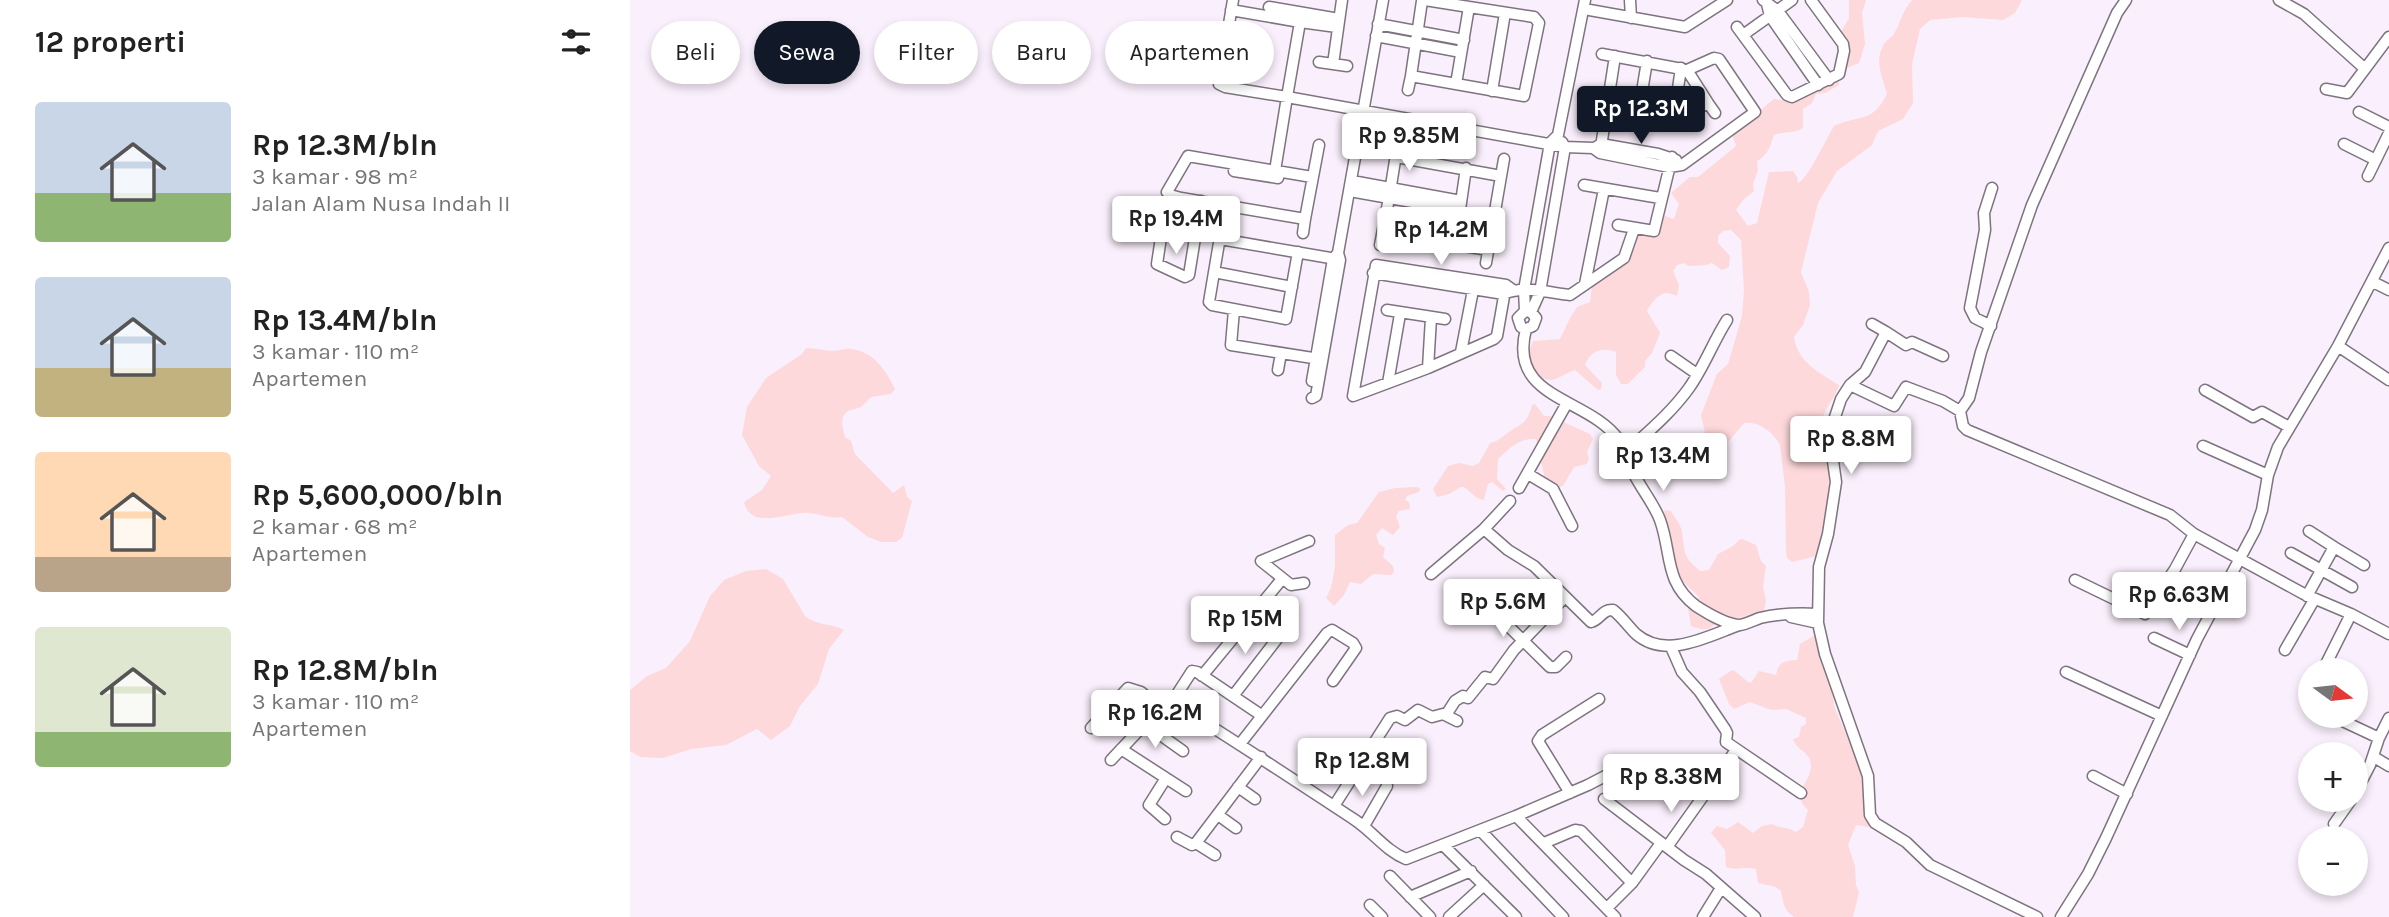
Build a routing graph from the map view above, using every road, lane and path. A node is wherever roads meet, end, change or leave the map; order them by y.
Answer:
1 (1342, 0) edge
2 (1383, 0) edge
3 (1425, 0) edge
4 (1630, 0) edge
5 (1727, 0) edge
6 (1792, 0) edge
7 (1811, 0) edge
8 (2126, 0) edge
9 (2280, 0) edge
10 (1765, 2) edge
11 (1584, 4) edge
12 (1232, 5) edge
13 (1469, 7) junction
14 (1269, 8) edge
15 (1505, 13) junction
16 (1774, 13) junction
17 (1301, 18) junction
18 (1631, 18) junction
19 (1338, 23) junction
20 (1378, 24) junction
21 (1417, 32) junction
22 (1376, 36) junction
23 (2389, 37) edge
24 (1464, 40) junction
25 (1416, 43) junction
26 (1461, 52) junction
27 (1602, 54) dead end
28 (1615, 56) junction
29 (1647, 61) junction
30 (1319, 62) dead end
31 (1333, 64) junction
32 (1347, 66) dead end
33 (2364, 68) junction
34 (1684, 69) junction
35 (1411, 76) junction
36 (1829, 80) junction
37 (1456, 84) junction
38 (1818, 85) junction
39 (2326, 89) dead end
40 (1408, 90) dead end
41 (1492, 91) junction
42 (1286, 97) junction
43 (1707, 103) junction
44 (1362, 109) junction
45 (2360, 112) dead end
46 (1714, 113) dead end
47 (1623, 114) dead end
48 (1638, 116) junction
49 (1673, 122) junction
50 (2389, 127) edge
51 (2389, 133) edge
52 (1554, 139) junction
53 (1398, 142) dead end
54 (2344, 144) dead end
55 (1319, 145) dead end
56 (1565, 146) junction
57 (1598, 149) junction
58 (1396, 156) junction
59 (1504, 159) dead end
60 (2376, 160) junction
61 (1671, 162) junction
62 (1466, 168) junction
63 (1274, 174) junction
64 (1501, 176) junction
65 (2368, 176) dead end
66 (1312, 180) junction
67 (1584, 185) dead end
68 (1351, 186) junction
69 (1992, 188) dead end
70 (1604, 189) junction
71 (1390, 193) junction
72 (1170, 195) junction
73 (1660, 198) junction
74 (1201, 201) junction
75 (1460, 205) junction
76 (1305, 219) junction
77 (1222, 225) dead end
78 (1618, 225) dead end
79 (1634, 229) junction
80 (1303, 233) dead end
81 (1383, 233) junction
82 (1220, 239) junction
83 (1455, 244) junction
84 (1380, 245) dead end
85 (2389, 248) edge
86 (1488, 250) junction
87 (1298, 252) junction
88 (1337, 257) junction
89 (1486, 263) dead end
90 (1214, 272) junction
91 (2373, 282) junction
92 (1585, 284) junction
93 (1474, 285) junction
94 (1292, 287) junction
95 (1512, 290) junction
96 (2389, 290) edge
97 (1540, 292) junction
98 (1234, 310) junction
99 (1387, 310) dead end
100 (1528, 311) junction
101 (1400, 314) junction
102 (1431, 318) junction
103 (1445, 319) dead end
104 (1727, 320) dead end
105 (1872, 324) dead end
106 (1991, 326) junction
107 (1886, 332) junction
108 (2338, 346) junction
109 (1461, 352) junction
110 (1281, 353) junction
111 (1671, 356) dead end
112 (1943, 356) dead end
113 (1428, 368) junction
114 (1278, 370) dead end
115 (1697, 374) junction
116 (2389, 380) edge
117 (1388, 383) junction
118 (1850, 385) junction
119 (2205, 390) dead end
120 (1567, 402) junction
121 (1960, 411) junction
122 (2289, 427) junction
123 (2203, 446) dead end
124 (1654, 449) dead end
125 (1626, 453) junction
126 (1632, 472) junction
127 (1528, 474) junction
128 (2268, 475) junction
129 (1519, 488) dead end
130 (1510, 501) dead end
131 (1572, 526) dead end
132 (1484, 529) junction
133 (2309, 531) dead end
134 (2194, 534) junction
135 (1308, 541) dead end
136 (2334, 547) junction
137 (2291, 553) dead end
138 (2241, 558) junction
139 (2364, 565) dead end
140 (2321, 569) junction
141 (1431, 574) dead end
142 (1282, 579) junction
143 (2075, 580) dead end
144 (1304, 583) dead end
145 (2352, 587) dead end
146 (2161, 591) junction
147 (1564, 597) junction
148 (2311, 598) junction
149 (2177, 603) dead end
150 (1280, 614) dead end
151 (2351, 614) junction
152 (1499, 617) dead end
153 (1814, 618) junction
154 (1740, 625) junction
155 (2389, 634) edge
156 (2154, 638) dead end
157 (1525, 640) junction
158 (1671, 647) junction
159 (2285, 650) dead end
160 (2190, 655) junction
161 (1566, 657) dead end
162 (2329, 658) edge
163 (2066, 672) dead end
164 (1202, 676) junction
165 (1333, 681) dead end
166 (1233, 696) junction
167 (1599, 699) dead end
168 (1172, 702) junction
169 (1160, 708) junction
170 (1261, 715) junction
171 (1446, 715) junction
172 (2162, 716) junction
173 (2389, 718) edge
174 (1457, 721) dead end
175 (1144, 724) junction
176 (1091, 728) dead end
177 (2358, 728) edge
178 (2379, 738) junction
179 (1240, 744) junction
180 (1121, 749) junction
181 (1736, 750) junction
182 (1184, 751) dead end
183 (1261, 757) junction
184 (2374, 757) junction
185 (1111, 760) dead end
186 (1660, 766) dead end
187 (2389, 766) edge
188 (2368, 769) edge
189 (2093, 776) dead end
190 (1166, 778) junction
191 (1689, 784) dead end
192 (1387, 786) dead end
193 (1238, 788) junction
194 (1186, 791) dead end
195 (1570, 793) junction
196 (1801, 793) dead end
197 (2127, 794) junction
198 (1701, 797) junction
199 (1255, 799) dead end
200 (1604, 799) dead end
201 (1334, 806) junction
202 (2342, 812) edge
203 (1217, 815) junction
204 (1516, 816) junction
205 (1166, 819) dead end
206 (2334, 824) dead end
207 (1364, 826) junction
208 (1236, 828) dead end
209 (1480, 830) junction
210 (1177, 837) dead end
211 (1196, 843) junction
212 (1544, 844) junction
213 (1443, 845) junction
214 (1664, 845) junction
215 (1215, 855) dead end
216 (1471, 871) junction
217 (1390, 876) dead end
218 (1632, 883) junction
219 (1485, 885) junction
220 (1721, 888) junction
221 (1410, 897) junction
222 (1370, 905) dead end
223 (1607, 908) junction
224 (1508, 914) edge
225 (1425, 916) edge
226 (1382, 917) edge
227 (1449, 917) edge
228 (1563, 917) edge
229 (1615, 917) edge
230 (1703, 917) edge
231 (1755, 917) edge
232 (2037, 917) edge
233 (2061, 917) edge

1 - 19 street
2 - 20 street
3 - 13 street
3 - 21 street
4 - 18 street
5 - 18 street
6 - 16 street
7 - 36 street
8 - 106 street
9 - 33 street
10 - 16 street
11 - 18 street
11 - 52 street
12 - 14 street
12 - 42 street
13 - 15 street
13 - 24 street
14 - 17 street
15 - 41 street
15 - 41 street
16 - 36 street
16 - 38 street
16 - 38 street
17 - 19 street
17 - 42 street
19 - 31 street
20 - 21 street
20 - 22 street
21 - 24 street
21 - 25 street
22 - 25 street
22 - 44 street
23 - 33 street
24 - 26 street
25 - 26 street
25 - 35 street
26 - 37 street
27 - 28 street
28 - 29 street
28 - 57 street
29 - 34 street
29 - 48 street
30 - 31 street
31 - 32 street
33 - 39 street
34 - 43 street
34 - 49 street
34 - 61 street
35 - 37 street
35 - 40 street
36 - 38 street
37 - 41 street
42 - 44 street
42 - 63 street
43 - 46 street
43 - 49 street
44 - 52 street
44 - 68 street
45 - 50 street
47 - 48 street
48 - 49 street
51 - 60 street
52 - 56 street
52 - 95 street
53 - 58 street
54 - 60 street
55 - 66 street
56 - 57 street
56 - 97 street
57 - 61 street
58 - 62 street
58 - 71 street
59 - 64 street
60 - 65 street
61 - 73 street
62 - 64 street
62 - 75 street
63 - 66 street
63 - 72 street
64 - 86 street
66 - 76 street
67 - 70 street
68 - 71 street
68 - 88 street
69 - 106 street
70 - 73 street
70 - 92 street
71 - 75 street
71 - 81 street
72 - 74 street
72 - 74 street
73 - 79 street
74 - 76 street
75 - 83 street
76 - 80 street
77 - 82 street
78 - 79 street
79 - 92 street
81 - 83 street
81 - 84 street
82 - 87 street
82 - 90 street
83 - 86 street
85 - 91 street
86 - 89 street
87 - 88 street
87 - 94 street
88 - 110 street
90 - 94 street
90 - 98 street
91 - 96 street
91 - 108 street
92 - 97 street
93 - 95 street
93 - 109 street
93 - 117 street
94 - 98 street
95 - 97 street
95 - 100 street
95 - 109 street
97 - 100 street
98 - 110 street
99 - 101 street
100 - 120 street
101 - 102 street
101 - 117 street
102 - 103 street
102 - 113 street
104 - 115 street
105 - 107 street
106 - 121 street
107 - 112 street
107 - 118 street
108 - 116 street
108 - 122 street
109 - 113 street
110 - 114 street
111 - 115 street
113 - 117 street
115 - 125 street
118 - 121 street
118 - 153 street
119 - 122 street
120 - 125 street
120 - 127 street
121 - 134 street
122 - 128 street
123 - 128 street
124 - 126 street
125 - 126 street
126 - 154 street
127 - 129 street
127 - 131 street
128 - 138 street
130 - 132 street
132 - 141 street
132 - 147 street
133 - 136 street
134 - 138 street
134 - 146 street
135 - 142 street
136 - 139 street
136 - 140 street
137 - 140 street
138 - 148 street
138 - 160 street
140 - 145 street
140 - 148 street
142 - 144 street
142 - 164 street
143 - 146 street
146 - 149 street
147 - 157 street
147 - 158 street
148 - 151 street
148 - 159 street
150 - 166 street
151 - 155 street
151 - 162 street
152 - 157 street
153 - 154 street
153 - 232 street
154 - 158 street
156 - 160 street
157 - 161 street
157 - 171 street
158 - 181 street
160 - 172 street
163 - 172 street
164 - 166 street
164 - 168 street
165 - 170 street
166 - 170 street
167 - 195 street
168 - 169 street
168 - 179 street
169 - 175 street
169 - 176 street
170 - 179 street
171 - 174 street
171 - 201 street
172 - 197 street
173 - 178 street
175 - 180 street
175 - 182 street
177 - 178 street
178 - 184 street
179 - 183 street
180 - 185 street
180 - 190 street
181 - 196 street
181 - 198 street
183 - 193 street
183 - 201 street
184 - 187 street
184 - 188 street
186 - 195 street
189 - 197 street
190 - 194 street
190 - 205 street
191 - 198 street
192 - 207 street
193 - 199 street
193 - 203 street
195 - 204 street
197 - 233 street
198 - 214 street
200 - 214 street
201 - 207 street
202 - 206 street
203 - 208 street
203 - 211 street
204 - 209 street
204 - 212 street
207 - 213 street
209 - 213 street
209 - 228 street
210 - 211 street
211 - 215 street
212 - 218 street
212 - 223 street
213 - 216 street
214 - 218 street
214 - 220 street
216 - 219 street
216 - 221 street
217 - 221 street
218 - 223 street
219 - 224 street
219 - 227 street
220 - 230 street
220 - 231 street
221 - 225 street
222 - 226 street
223 - 229 street

